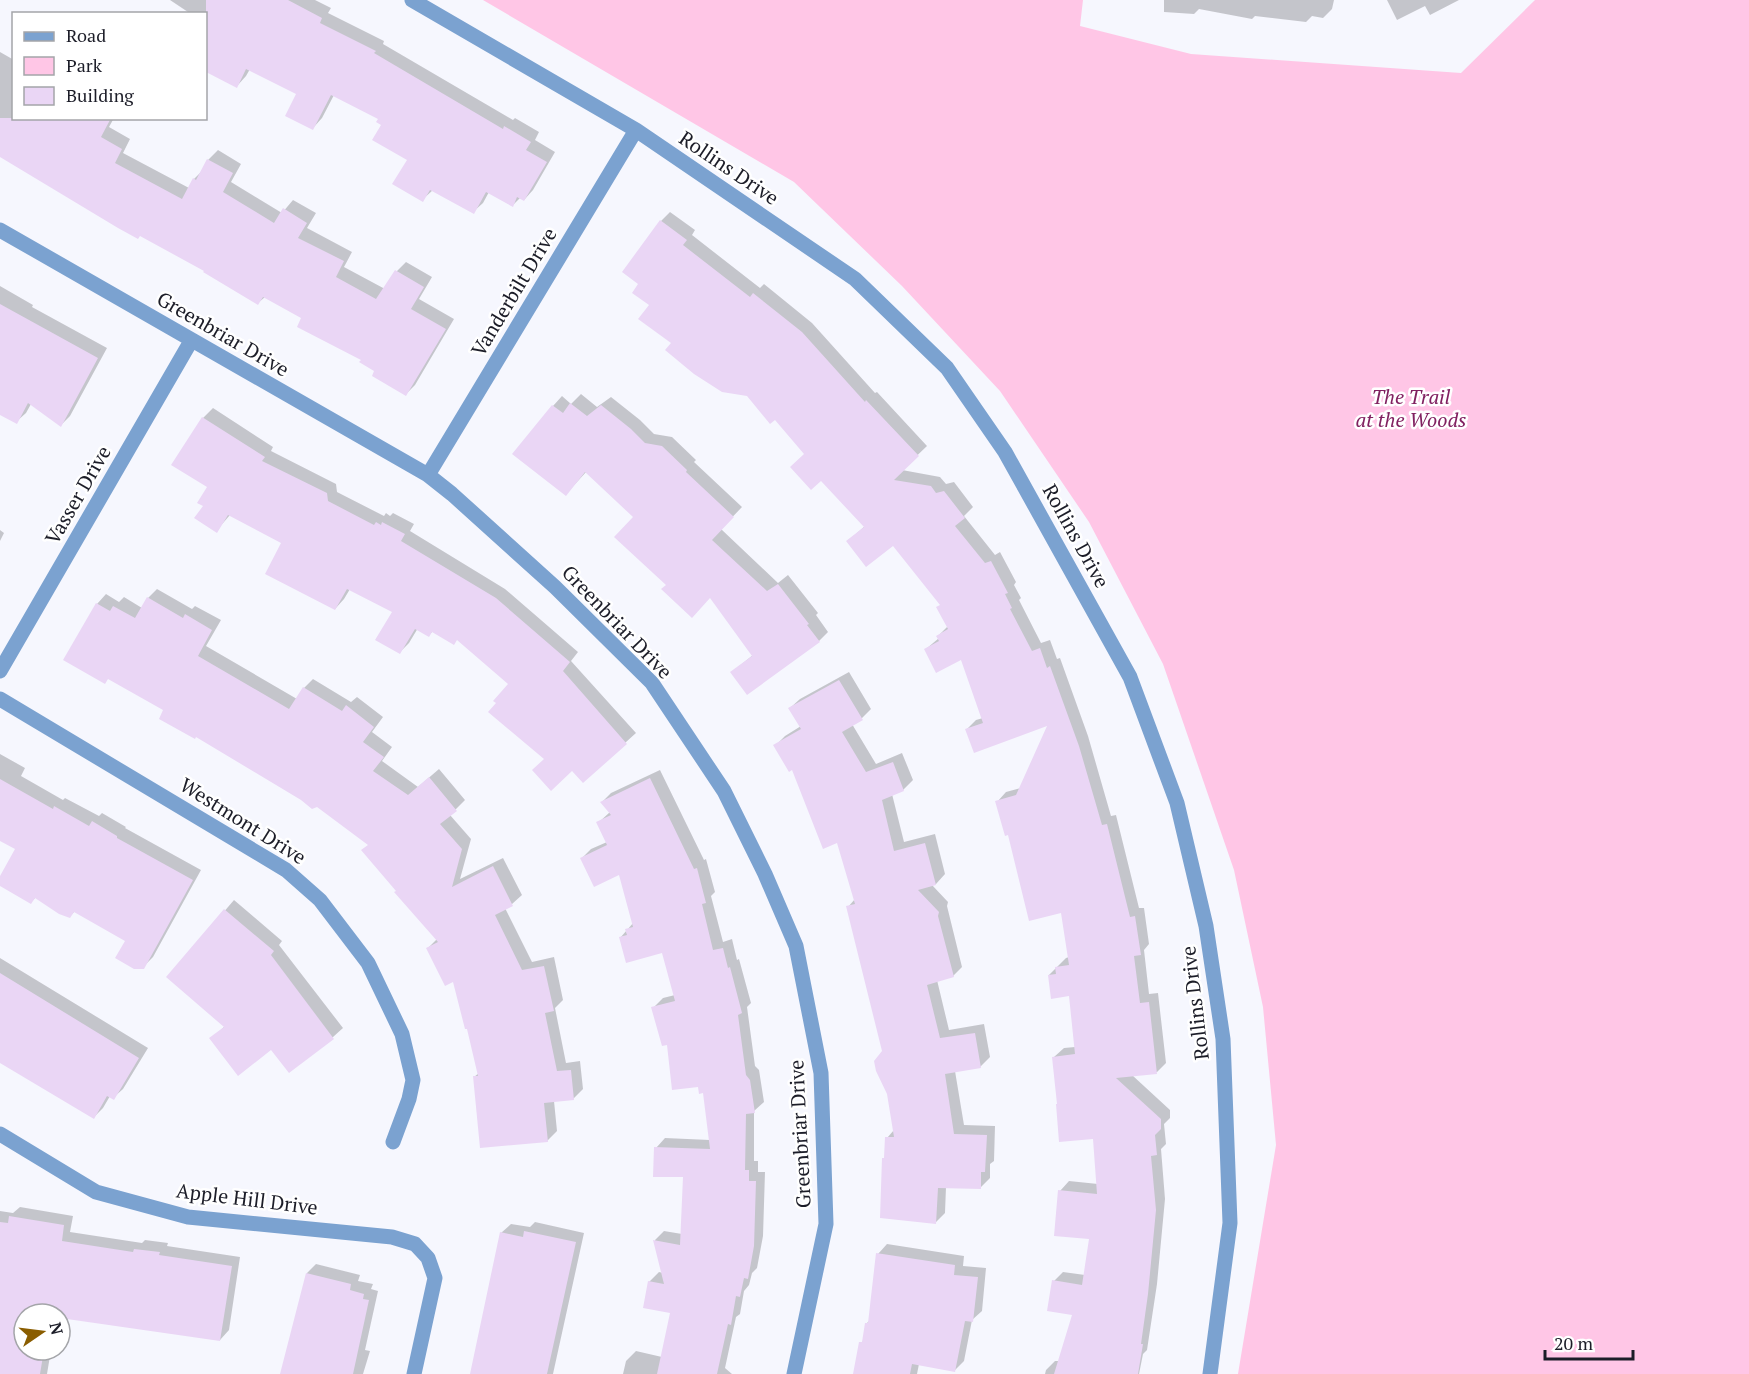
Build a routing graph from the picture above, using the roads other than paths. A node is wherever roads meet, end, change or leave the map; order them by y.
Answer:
1 (412, 0) edge
2 (636, 130) junction
3 (0, 230) edge
4 (191, 341) junction
5 (428, 475) junction
6 (0, 671) edge
7 (0, 699) edge
8 (0, 1134) edge
9 (393, 1142) dead end
10 (414, 1374) edge
11 (794, 1374) edge
12 (1210, 1374) edge

1 - 2 street, Rollins Drive
2 - 5 street, Vanderbilt Drive
2 - 12 street, Rollins Drive
3 - 4 street, Greenbriar Drive
4 - 5 street, Greenbriar Drive
4 - 6 street, Vasser Drive
5 - 11 street, Greenbriar Drive
7 - 9 street, Westmont Drive
8 - 10 street, Apple Hill Drive

